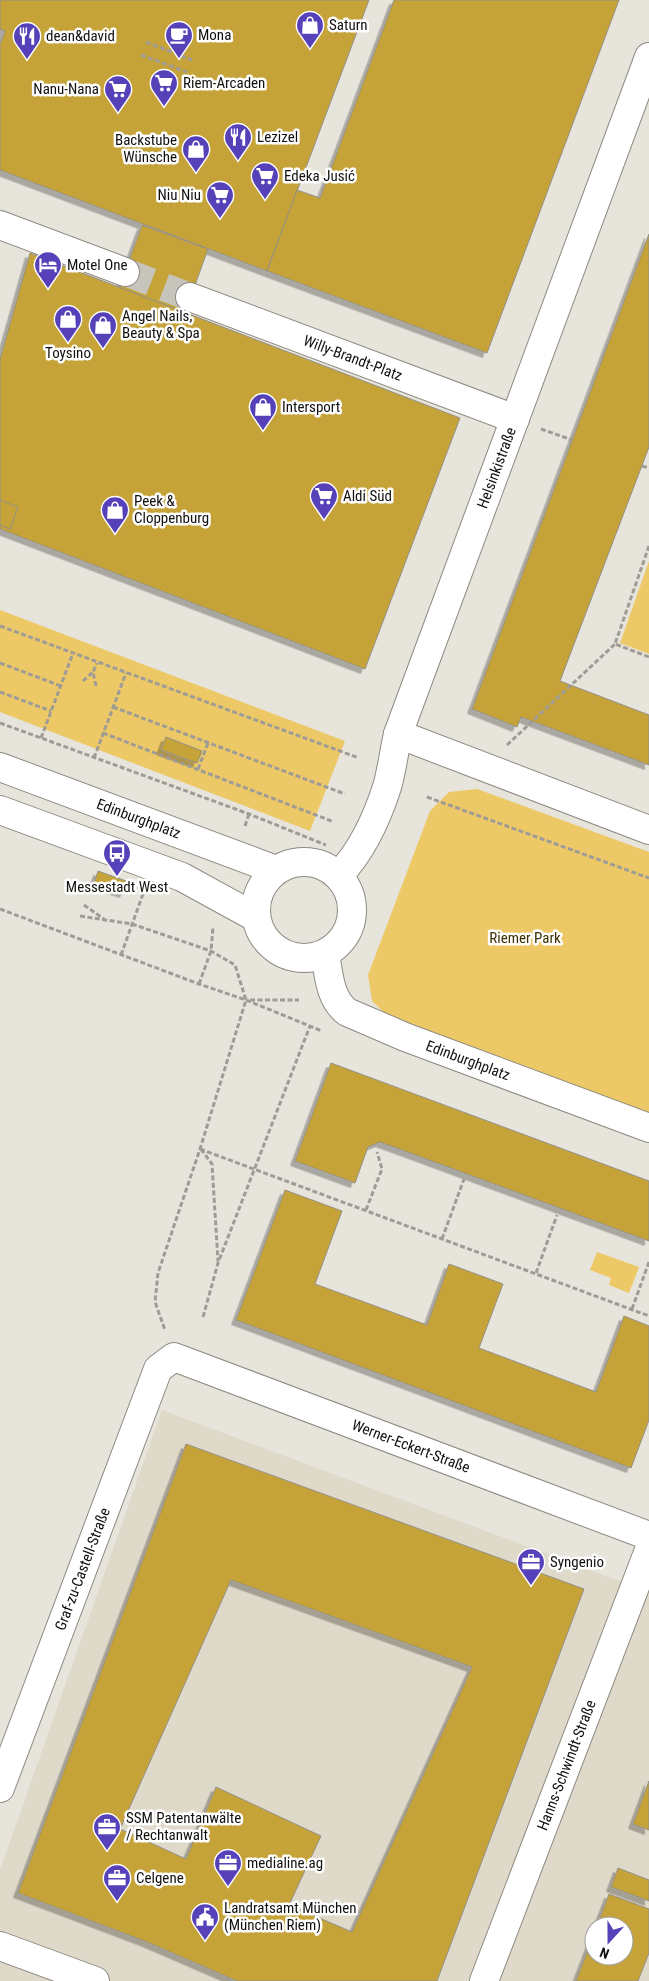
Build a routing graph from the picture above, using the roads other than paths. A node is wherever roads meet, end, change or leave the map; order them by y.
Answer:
1 (649, 57) edge
2 (0, 225) edge
3 (125, 272) tunnel mouth
4 (190, 297) tunnel mouth
5 (514, 419) junction
6 (398, 734) junction
7 (0, 767) edge
8 (0, 810) edge
9 (649, 830) edge
10 (276, 870) junction
11 (342, 871) junction
12 (255, 916) junction
13 (325, 954) junction
14 (649, 1128) edge
15 (174, 1357) joint
16 (649, 1536) edge
17 (649, 1550) edge
18 (0, 1788) edge
19 (0, 1946) edge
20 (95, 1981) edge
21 (484, 1981) edge

1 - 5 street, Helsinkistraße
2 - 3 street
4 - 5 street, Willy-Brandt-Platz
5 - 6 street, Helsinkistraße
6 - 9 street
6 - 11 street, Helsinkistraße
7 - 10 street, Edinburghplatz
8 - 12 street
10 - 11 street
10 - 12 street
11 - 13 street
12 - 13 street
13 - 14 street, Edinburghplatz
15 - 16 street, Werner-Eckert-Straße
15 - 18 street, Graf-zu-Castell-Straße
17 - 21 street, Hanns-Schwindt-Straße
19 - 20 street

